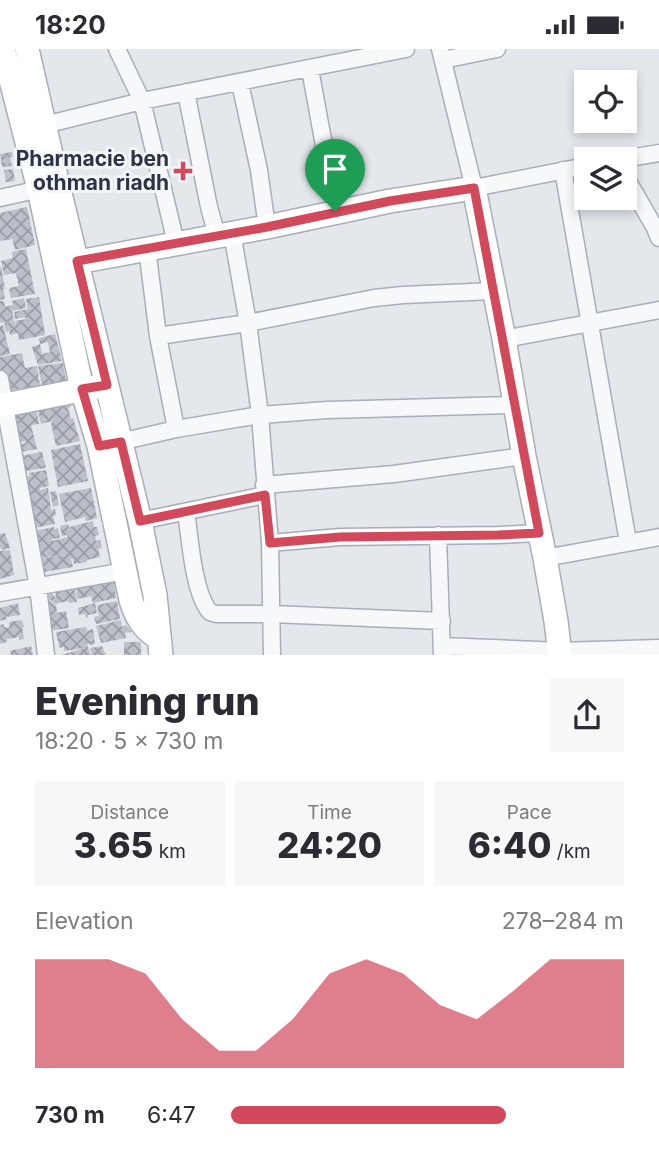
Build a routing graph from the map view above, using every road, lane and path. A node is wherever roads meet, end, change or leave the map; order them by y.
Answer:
1 (27, 49) edge
2 (117, 49) edge
3 (326, 49) edge
4 (407, 49) edge
5 (497, 49) edge
6 (2, 50) edge
7 (442, 55) edge
8 (329, 65) junction
9 (310, 69) junction
10 (240, 83) junction
11 (186, 92) junction
12 (142, 101) junction
13 (34, 127) junction
14 (659, 153) edge
15 (637, 157) edge
16 (574, 168) edge
17 (563, 170) junction
18 (48, 187) junction
19 (474, 188) junction
20 (637, 197) edge
21 (0, 198) edge
22 (335, 211) junction
23 (267, 227) junction
24 (225, 234) junction
25 (659, 238) edge
26 (176, 243) junction
27 (147, 248) junction
28 (66, 263) junction
29 (494, 291) junction
30 (659, 310) edge
31 (248, 323) junction
32 (589, 325) junction
33 (158, 336) junction
34 (504, 339) junction
35 (0, 379) edge
36 (107, 385) junction
37 (82, 389) junction
38 (2, 405) edge
39 (514, 405) junction
40 (260, 415) junction
41 (176, 429) junction
42 (121, 442) junction
43 (99, 446) junction
44 (524, 456) junction
45 (265, 490) junction
46 (186, 512) junction
47 (140, 521) junction
48 (539, 533) junction
49 (438, 535) junction
50 (659, 537) edge
51 (628, 542) junction
52 (270, 543) junction
53 (545, 558) junction
54 (125, 571) junction
55 (38, 587) junction
56 (0, 593) edge
57 (271, 614) junction
58 (442, 621) junction
59 (159, 646) edge
60 (659, 648) edge
61 (442, 650) edge
62 (560, 653) edge
63 (46, 655) edge
64 (272, 655) edge

1 - 13 street
2 - 12 street
3 - 8 street
4 - 8 street
5 - 7 street
6 - 13 street
7 - 19 street
8 - 9 street
9 - 10 street
9 - 22 street
10 - 11 street
10 - 23 street
11 - 12 street
11 - 24 street
12 - 13 street
12 - 26 street
13 - 18 street
14 - 15 street
16 - 17 street
17 - 19 street
17 - 32 street
18 - 21 street
18 - 28 street
19 - 22 street
19 - 29 street
20 - 25 street
22 - 23 street
23 - 24 street
24 - 26 street
24 - 31 street
26 - 27 street
27 - 28 street
27 - 33 street
28 - 36 street
28 - 37 street
29 - 31 street
29 - 34 street
30 - 32 street
31 - 33 street
31 - 40 street
32 - 34 street
32 - 51 street
33 - 41 street
34 - 39 street
35 - 38 street
36 - 37 street
36 - 42 street
37 - 38 street
37 - 43 street
38 - 55 street
39 - 40 street
39 - 44 street
40 - 41 street
40 - 45 street
41 - 42 street
42 - 43 street
42 - 47 street
43 - 54 street
44 - 45 street
44 - 48 street
45 - 46 street
45 - 52 street
46 - 47 street
46 - 57 street
47 - 59 street
48 - 49 street
48 - 53 street
49 - 52 street
49 - 58 street
50 - 51 street
51 - 53 street
52 - 57 street
53 - 62 street
54 - 55 street
54 - 59 street
55 - 56 street
55 - 63 street
57 - 58 street
57 - 64 street
58 - 61 street
60 - 62 street
61 - 62 street

